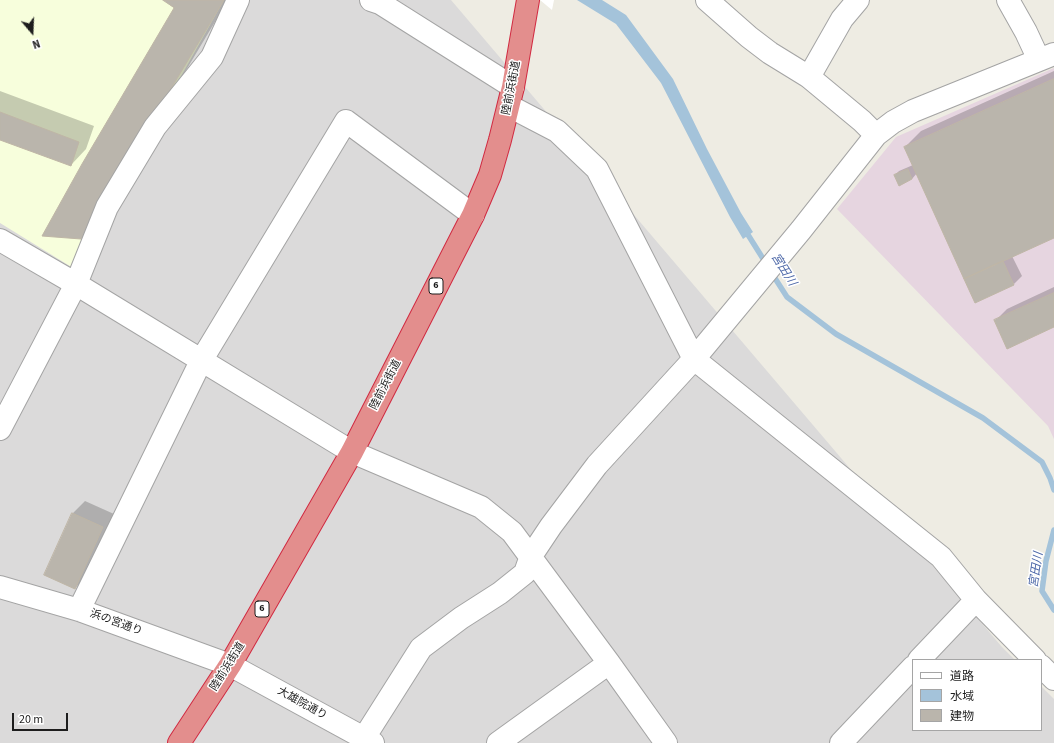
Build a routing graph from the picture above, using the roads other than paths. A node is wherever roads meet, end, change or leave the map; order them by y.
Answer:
1 (238, 0) edge
2 (528, 0) edge
3 (707, 0) edge
4 (858, 0) edge
5 (1008, 0) edge
6 (383, 3) edge
7 (1046, 57) edge
8 (809, 78) junction
9 (511, 96) junction
10 (876, 135) junction
11 (473, 215) junction
12 (0, 240) edge
13 (76, 284) junction
14 (694, 359) junction
15 (202, 361) junction
16 (0, 429) edge
17 (352, 452) junction
18 (530, 556) junction
19 (0, 586) edge
20 (976, 600) junction
21 (79, 610) junction
22 (920, 659) edge
23 (1034, 659) edge
24 (609, 663) junction
25 (230, 666) junction
26 (1042, 667) edge
27 (912, 668) edge
28 (1054, 679) edge
29 (368, 741) edge
30 (179, 743) edge
31 (498, 743) edge
32 (666, 743) edge
33 (841, 743) edge

1 - 13 street
2 - 9 highway, 陸前浜街道 / 6
3 - 8 street
4 - 8 street
5 - 7 street
6 - 9 street
7 - 10 street
8 - 10 street
9 - 11 highway, 陸前浜街道 / 6
9 - 14 street
10 - 14 street
11 - 15 street
11 - 17 highway, 陸前浜街道 / 6
12 - 13 street
13 - 15 street
13 - 16 street
14 - 18 street
14 - 20 street
15 - 17 street
15 - 21 street
17 - 18 street
17 - 25 highway, 陸前浜街道 / 6
18 - 24 street
18 - 29 street
19 - 21 street, 浜の宮通り
20 - 22 street
20 - 23 street
21 - 25 street, 浜の宮通り
24 - 31 street
24 - 32 street
25 - 29 street, 大雄院通り
25 - 30 highway, 陸前浜街道 / 6
26 - 28 street
27 - 33 street

